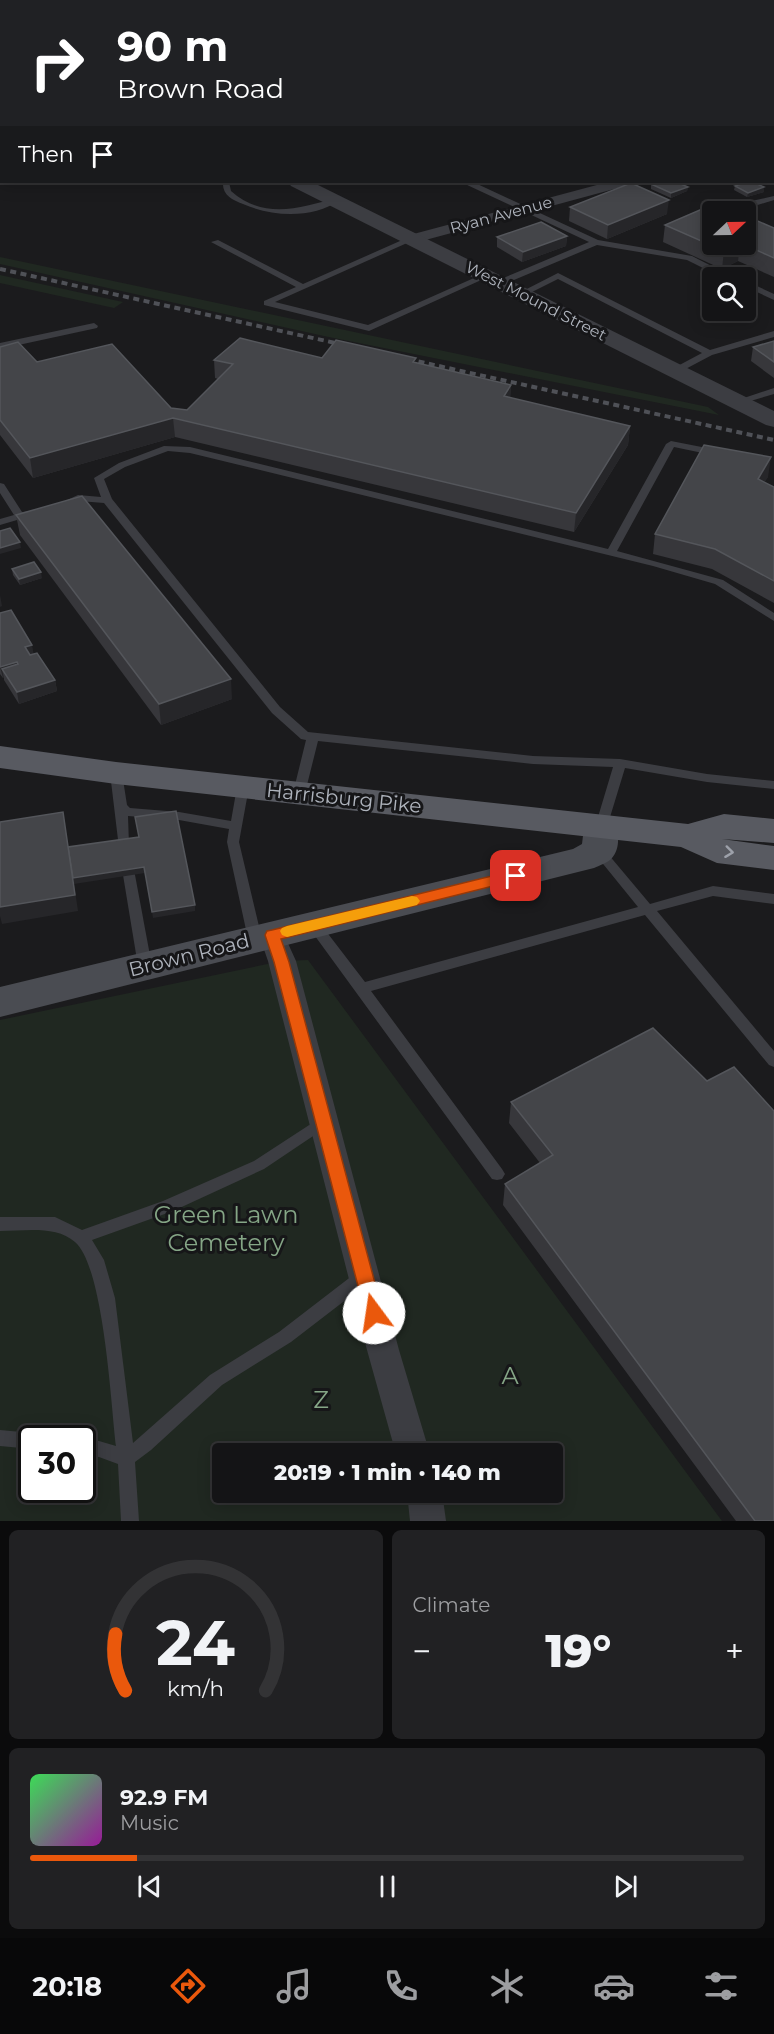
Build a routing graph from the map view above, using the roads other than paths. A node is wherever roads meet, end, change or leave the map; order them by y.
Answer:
1 (226, 183) edge
2 (300, 183) edge
3 (470, 183) edge
4 (620, 183) edge
5 (774, 198) edge
6 (336, 201) junction
7 (756, 202) edge
8 (525, 209) junction
9 (412, 239) junction
10 (215, 242) dead end
11 (597, 243) junction
12 (708, 267) edge
13 (493, 280) junction
14 (303, 287) junction
15 (756, 289) edge
16 (521, 294) junction
17 (774, 297) edge
18 (94, 326) dead end
19 (774, 334) edge
20 (0, 345) edge
21 (709, 353) junction
22 (675, 371) junction
23 (774, 391) edge
24 (737, 402) junction
25 (774, 420) edge
26 (728, 456) edge
27 (0, 486) edge
28 (107, 500) junction
29 (59, 504) edge
30 (40, 510) edge
31 (20, 516) junction
32 (0, 522) edge
33 (611, 553) junction
34 (774, 618) edge
35 (314, 737) junction
36 (0, 758) edge
37 (620, 763) junction
38 (116, 773) junction
39 (774, 784) edge
40 (243, 787) junction
41 (299, 793) junction
42 (121, 807) junction
43 (236, 826) junction
44 (774, 831) edge
45 (688, 836) junction
46 (600, 839) junction
47 (123, 845) edge
48 (774, 858) edge
49 (129, 875) edge
50 (774, 899) edge
51 (647, 910) junction
52 (314, 925) junction
53 (264, 937) junction
54 (145, 966) junction
55 (362, 988) junction
56 (0, 1002) edge
57 (774, 1061) edge
58 (324, 1121) junction
59 (497, 1174) dead end
60 (0, 1224) edge
61 (81, 1237) junction
62 (364, 1276) junction
63 (0, 1438) edge
64 (18, 1440) edge
65 (410, 1443) edge
66 (96, 1449) edge
67 (126, 1458) junction
68 (130, 1521) edge

1 - 6 lane
2 - 6 street, West Mound Street
3 - 8 lane
4 - 8 street, Ryan Avenue
5 - 7 lane
6 - 9 street, West Mound Street
8 - 9 street, Ryan Avenue
8 - 11 lane
9 - 13 street, West Mound Street
9 - 14 lane
10 - 14 lane
11 - 12 lane
11 - 13 lane
13 - 14 lane
13 - 16 street, West Mound Street
15 - 17 lane
16 - 21 lane
16 - 22 street, West Mound Street
18 - 20 lane
19 - 21 lane
21 - 22 lane
22 - 24 street, West Mound Street
23 - 24 lane
24 - 25 street, West Mound Street
26 - 33 lane
27 - 31 lane
28 - 29 lane
28 - 33 lane
28 - 35 lane
30 - 31 lane
31 - 32 lane
33 - 34 lane
35 - 37 lane
35 - 41 lane
36 - 38 main road, Harrisburg Pike
37 - 39 lane
37 - 46 lane
38 - 40 main road, Harrisburg Pike
38 - 42 lane
40 - 41 main road, Harrisburg Pike
40 - 43 lane
41 - 46 main road, Harrisburg Pike
42 - 43 lane
42 - 47 lane
43 - 53 lane
44 - 45 main road, Harrisburg Pike
45 - 46 main road, Harrisburg Pike
45 -> 48 main road, Harrisburg Pike
46 - 51 lane
46 - 52 main road, Brown Road
49 - 54 lane
50 - 51 lane
51 - 55 lane
51 - 57 lane
52 - 53 main road, Brown Road
52 - 55 lane
53 - 54 main road, Brown Road
53 - 58 street
54 - 56 main road, Brown Road
55 - 59 lane
58 - 61 lane
58 - 62 street
60 - 61 lane
61 - 67 lane
62 - 65 street
62 - 67 lane
63 - 64 lane
66 - 67 lane
67 - 68 lane

